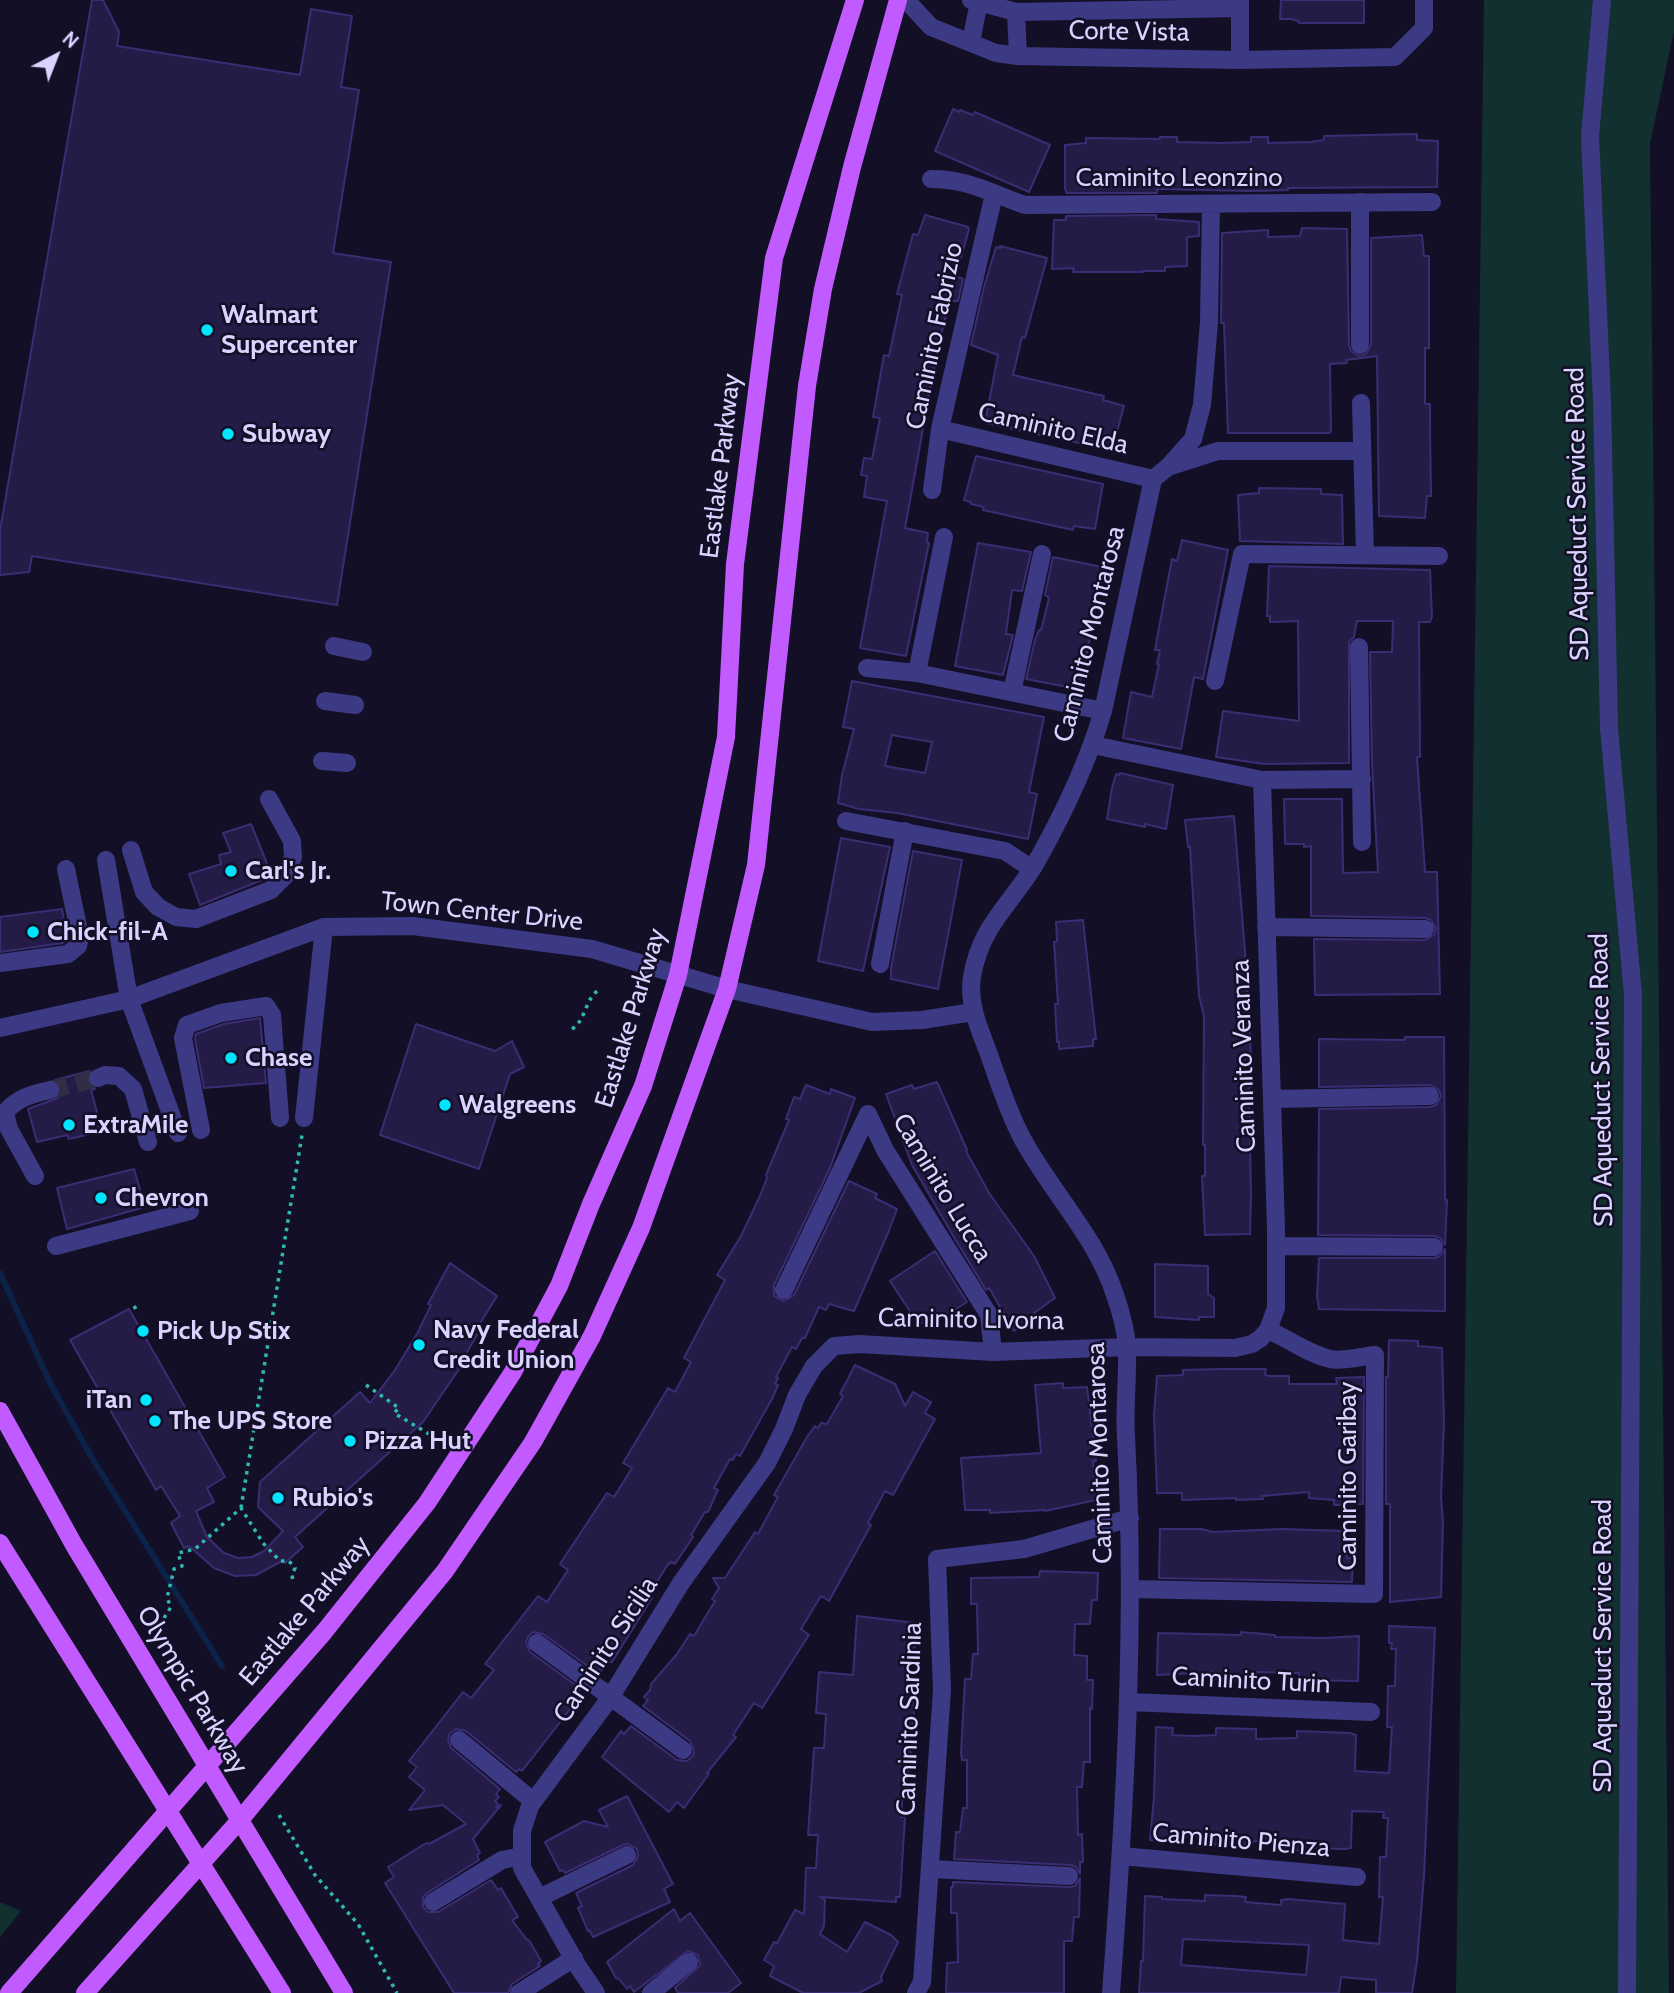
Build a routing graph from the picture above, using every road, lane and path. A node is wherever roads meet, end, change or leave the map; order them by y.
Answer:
1 (855, 0) edge
2 (898, 0) edge
3 (906, 0) edge
4 (1423, 0) edge
5 (1602, 0) edge
6 (975, 1) edge
7 (1240, 4) edge
8 (1016, 12) junction
9 (971, 43) junction
10 (1018, 56) junction
11 (1240, 60) junction
12 (931, 179) dead end
13 (994, 194) junction
14 (1360, 202) junction
15 (1432, 202) dead end
16 (1211, 205) junction
17 (1360, 345) dead end
18 (1361, 403) dead end
19 (940, 429) junction
20 (1362, 451) junction
21 (1168, 467) junction
22 (1153, 480) junction
23 (932, 489) dead end
24 (944, 537) dead end
25 (1042, 554) dead end
26 (1365, 555) junction
27 (1439, 556) dead end
28 (334, 646) dead end
29 (1359, 647) dead end
30 (363, 652) dead end
31 (867, 668) dead end
32 (916, 673) junction
33 (1215, 681) dead end
34 (1012, 692) junction
35 (325, 701) dead end
36 (355, 705) dead end
37 (1103, 711) junction
38 (1093, 745) junction
39 (322, 761) dead end
40 (347, 763) dead end
41 (1362, 779) junction
42 (1262, 780) junction
43 (269, 799) dead end
44 (846, 821) dead end
45 (905, 831) junction
46 (1362, 842) dead end
47 (131, 850) dead end
48 (106, 860) dead end
49 (66, 869) dead end
50 (1032, 869) junction
51 (324, 927) junction
52 (1266, 927) junction
53 (1425, 929) dead end
54 (0, 963) edge
55 (880, 964) dead end
56 (678, 975) junction
57 (600, 989) dead end
58 (727, 989) junction
59 (129, 999) junction
60 (973, 1012) junction
61 (0, 1028) edge
62 (572, 1029) dead end
63 (98, 1078) tunnel mouth
64 (50, 1090) tunnel mouth
65 (1430, 1096) dead end
66 (1272, 1098) junction
67 (280, 1118) dead end
68 (303, 1126) joint
69 (201, 1130) dead end
70 (178, 1133) dead end
71 (148, 1142) dead end
72 (35, 1176) dead end
73 (190, 1211) dead end
74 (57, 1246) dead end
75 (1276, 1246) junction
76 (1434, 1247) dead end
77 (784, 1290) dead end
78 (134, 1306) dead end
79 (137, 1311) dead end
80 (1268, 1330) junction
81 (834, 1346) joint
82 (1127, 1347) junction
83 (993, 1352) junction
84 (366, 1385) dead end
85 (0, 1411) edge
86 (429, 1434) dead end
87 (241, 1508) junction
88 (1130, 1518) junction
89 (0, 1543) edge
90 (293, 1582) dead end
91 (1130, 1589) junction
92 (164, 1618) dead end
93 (537, 1643) dead end
94 (610, 1699) junction
95 (1129, 1702) junction
96 (1371, 1712) dead end
97 (459, 1740) dead end
98 (683, 1750) dead end
99 (207, 1766) junction
100 (533, 1801) junction
101 (167, 1813) junction
102 (279, 1815) dead end
103 (240, 1820) junction
104 (627, 1855) dead end
105 (522, 1856) junction
106 (1121, 1856) junction
107 (200, 1866) junction
108 (930, 1869) junction
109 (1069, 1876) dead end
110 (1357, 1877) dead end
111 (539, 1898) junction
112 (433, 1902) dead end
113 (574, 1958) junction
114 (690, 1962) dead end
115 (9, 1993) edge
116 (85, 1993) edge
117 (282, 1993) edge
118 (344, 1993) edge
119 (397, 1993) edge
120 (519, 1993) edge
121 (596, 1993) edge
122 (651, 1993) edge
123 (916, 1993) edge
124 (1111, 1993) edge
125 (1627, 1993) edge

1 - 56 main road, Eastlake Parkway
2 - 58 main road
3 - 9 street, Corte Vista
4 - 11 street, Corte Vista
5 - 125 street, SD Aqueduct Service Road
6 - 8 street, Corte Vista
6 - 9 street, Corte Vista
7 - 8 street, Corte Vista
7 - 11 street, Corte Vista
8 - 10 street
9 - 10 street, Corte Vista
10 - 11 street, Corte Vista
12 - 13 street, Caminito Leonzino
13 - 16 street, Caminito Leonzino
13 - 19 street, Caminito Fabrizio
14 - 15 street, Caminito Leonzino
14 - 16 street, Caminito Leonzino
14 - 17 street
16 - 21 street
18 - 20 street
19 - 22 street, Caminito Elda
19 - 23 street, Caminito Fabrizio
20 - 21 street
20 - 26 street
21 - 22 street
22 - 37 street, Caminito Montarosa
24 - 32 street
25 - 34 street
26 - 27 street
26 - 33 street
28 - 30 street
29 - 41 street
31 - 32 street
32 - 34 street
34 - 37 street
35 - 36 street
37 - 38 street, Caminito Montarosa
38 - 42 street
38 - 50 street, Caminito Montarosa
39 - 40 street
41 - 42 street
41 - 46 street
42 - 52 street, Caminito Veranza
43 - 47 street
44 - 45 street
45 - 50 street
45 - 55 street
48 - 59 street
49 - 54 street
50 - 60 street, Caminito Montarosa
51 - 56 street, Town Center Drive
51 - 59 street, Town Center Drive
51 - 68 street
52 - 53 street
52 - 66 street, Caminito Veranza
56 - 58 street, Town Center Drive
56 - 99 main road, Eastlake Parkway
57 - 62 path
58 - 60 street, Town Center Drive
58 - 103 main road
59 - 61 street, Town Center Drive
59 - 70 street
60 - 82 street, Caminito Montarosa
63 - 71 street
64 - 72 street
65 - 66 street
66 - 75 street, Caminito Veranza
67 - 69 street
68 - 87 path
73 - 74 street
75 - 76 street
75 - 80 street, Caminito Veranza
77 - 83 street, Caminito Lucca
78 - 79 path
80 - 82 street, Caminito Livorna
80 - 91 street, Caminito Garibay
81 - 83 street, Caminito Livorna
81 - 94 street, Caminito Sicilia
82 - 83 street, Caminito Livorna
82 - 88 street, Caminito Montarosa
84 - 86 path
85 - 99 main road, Olympic Parkway
87 - 90 path
87 - 92 path
88 - 91 street, Caminito Montarosa
88 - 108 street, Caminito Sardinia
89 - 101 main road
91 - 95 street, Caminito Montarosa
93 - 94 street
94 - 98 street
94 - 100 street, Caminito Sicilia
95 - 96 street, Caminito Turin
95 - 106 street, Caminito Montarosa
97 - 100 street
99 - 101 main road, Eastlake Parkway
99 - 103 main road, Olympic Parkway
100 - 105 street, Caminito Sicilia
101 - 107 main road
101 - 115 main road, Eastlake Parkway
102 - 119 path
103 - 107 main road
103 - 118 main road, Olympic Parkway
104 - 111 street
105 - 111 street, Caminito Sicilia
105 - 112 street
106 - 110 street, Caminito Pienza
106 - 124 street, Caminito Montarosa
107 - 116 main road
107 - 117 main road
108 - 109 street
108 - 123 street, Caminito Sardinia
111 - 113 street, Caminito Sicilia
113 - 120 street
113 - 121 street, Caminito Sicilia
114 - 122 street

